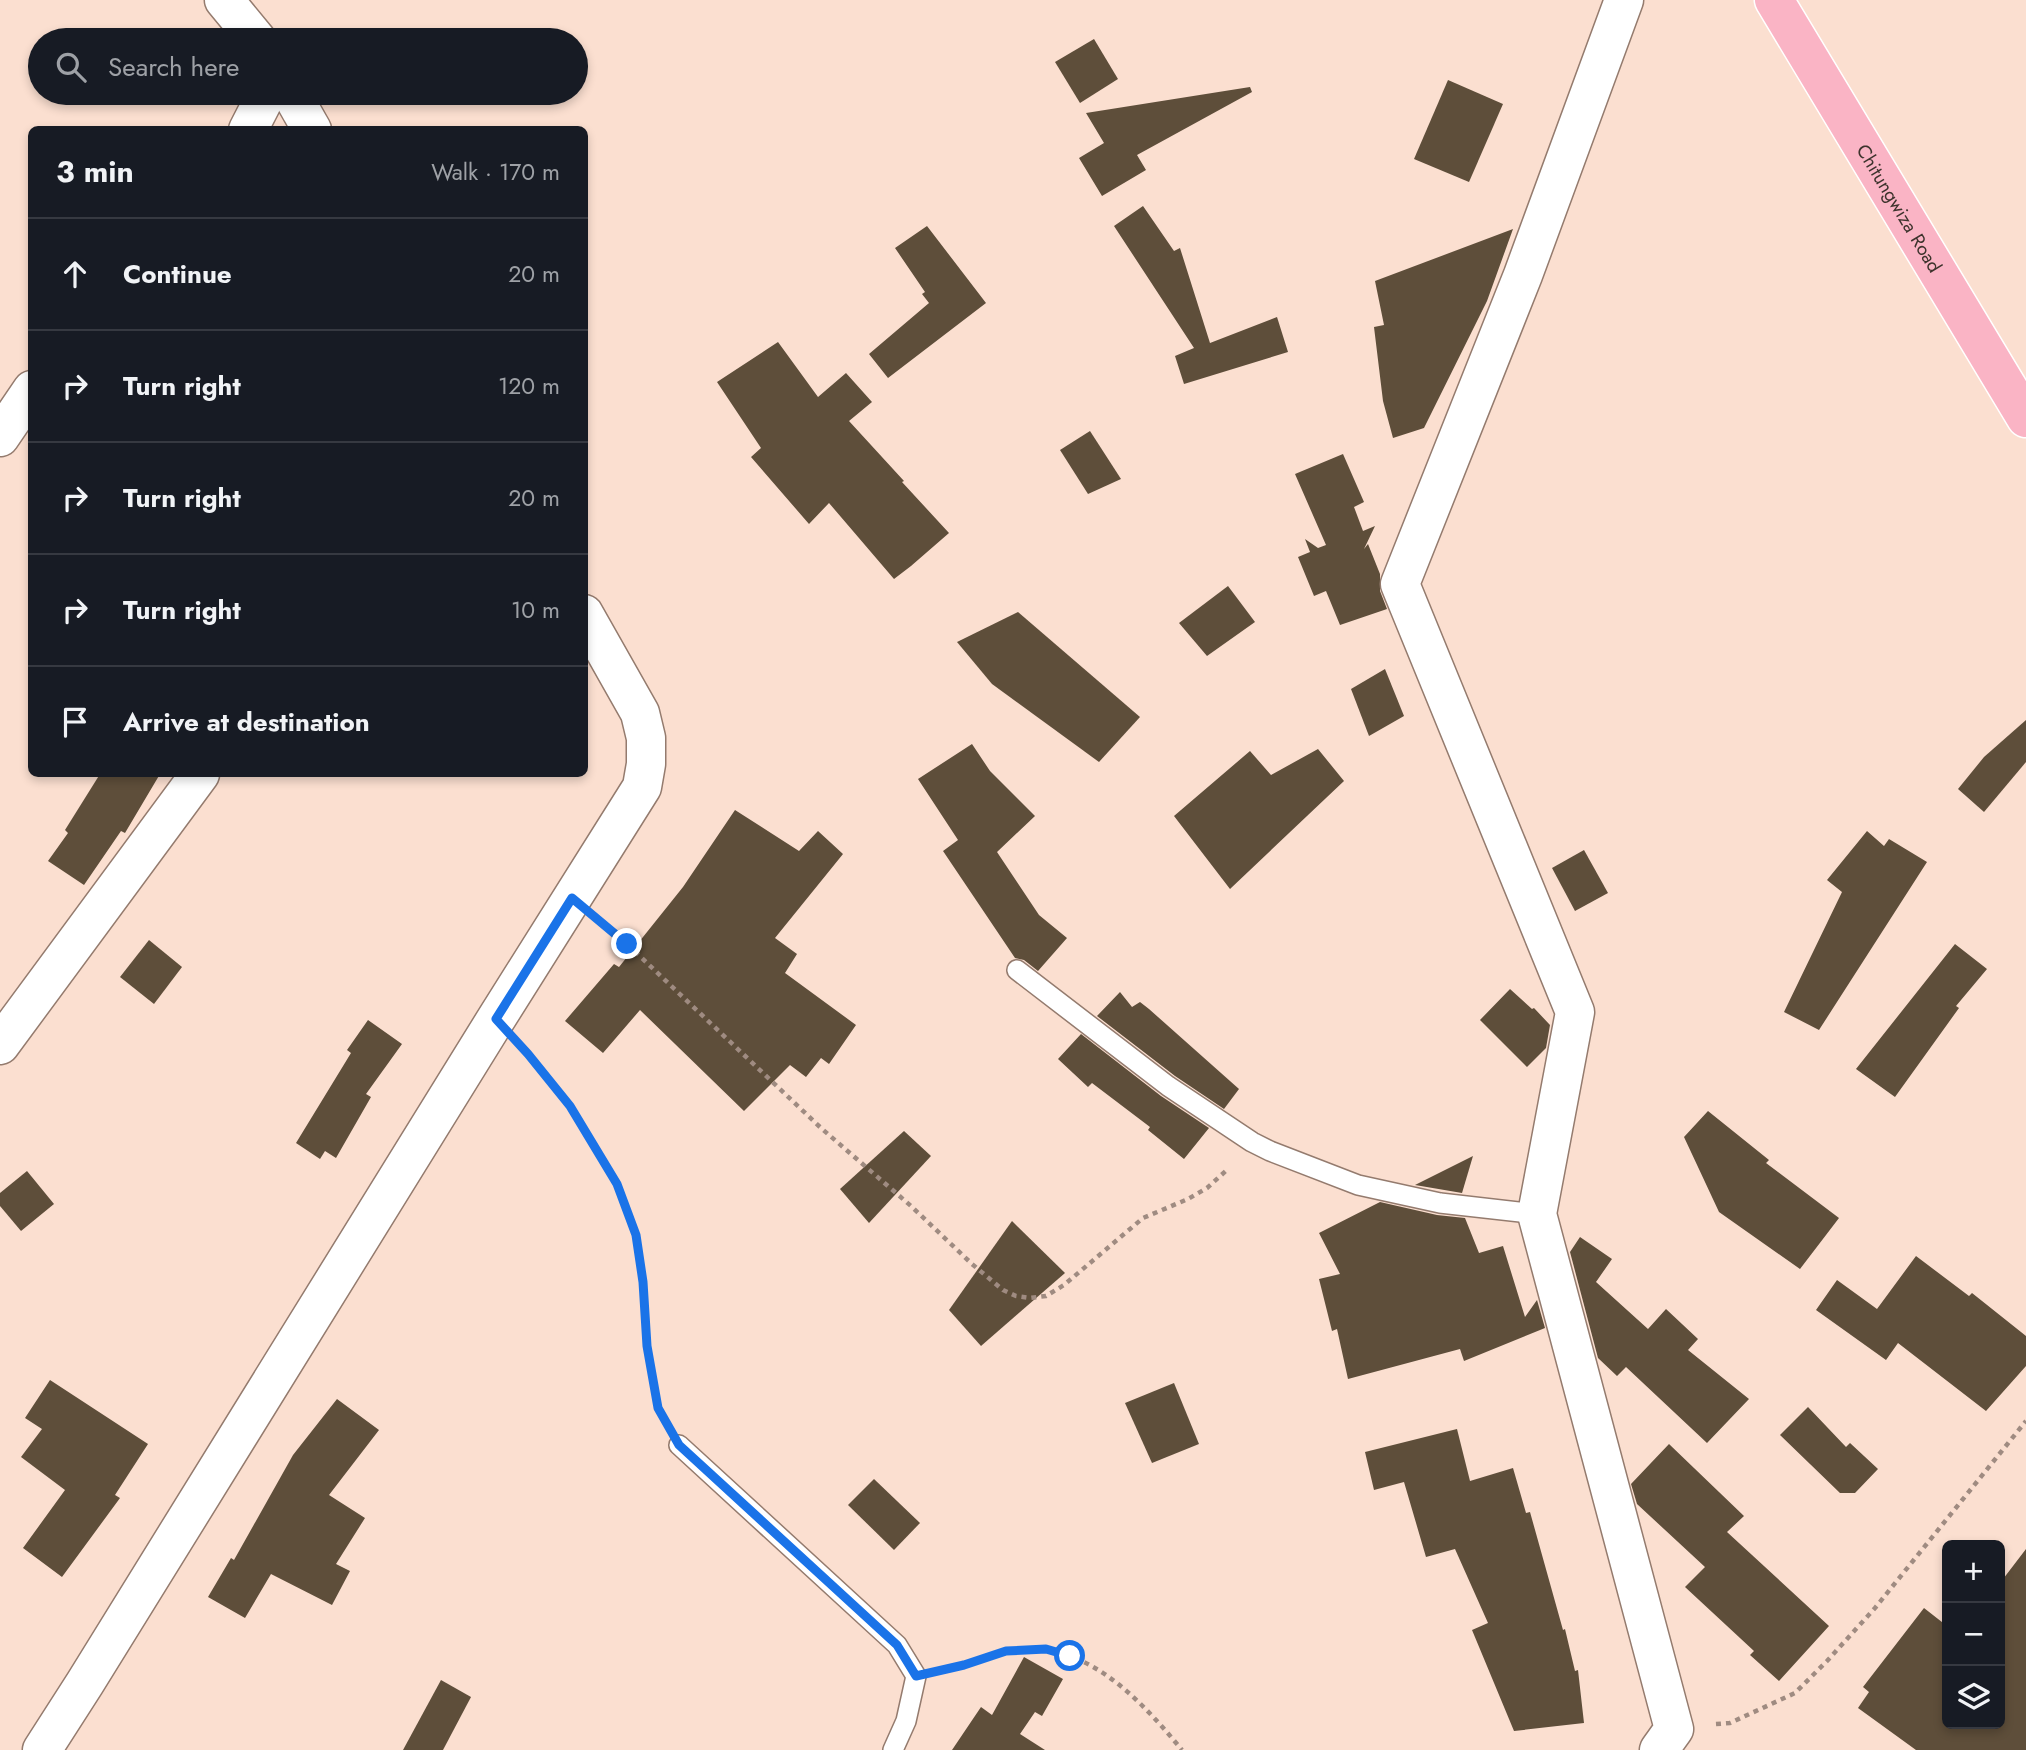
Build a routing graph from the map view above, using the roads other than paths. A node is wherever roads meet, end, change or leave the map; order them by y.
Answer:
1 (224, 0) edge
2 (1624, 0) edge
3 (1774, 0) edge
4 (247, 28) edge
5 (261, 105) edge
6 (298, 105) edge
7 (250, 126) edge
8 (310, 126) edge
9 (28, 396) edge
10 (2026, 418) edge
11 (0, 437) edge
12 (588, 621) edge
13 (198, 777) edge
14 (1017, 970) dead end
15 (0, 1045) edge
16 (1537, 1214) junction
17 (679, 1445) road end
18 (1666, 1740) edge
19 (42, 1750) edge
20 (893, 1750) edge

1 - 4 street
2 - 16 street
3 - 10 main road, Chitungwiza Road
5 - 7 street
6 - 8 street
9 - 11 street
12 - 19 street
13 - 15 street
14 - 16 lane
16 - 18 street
17 - 20 lane

